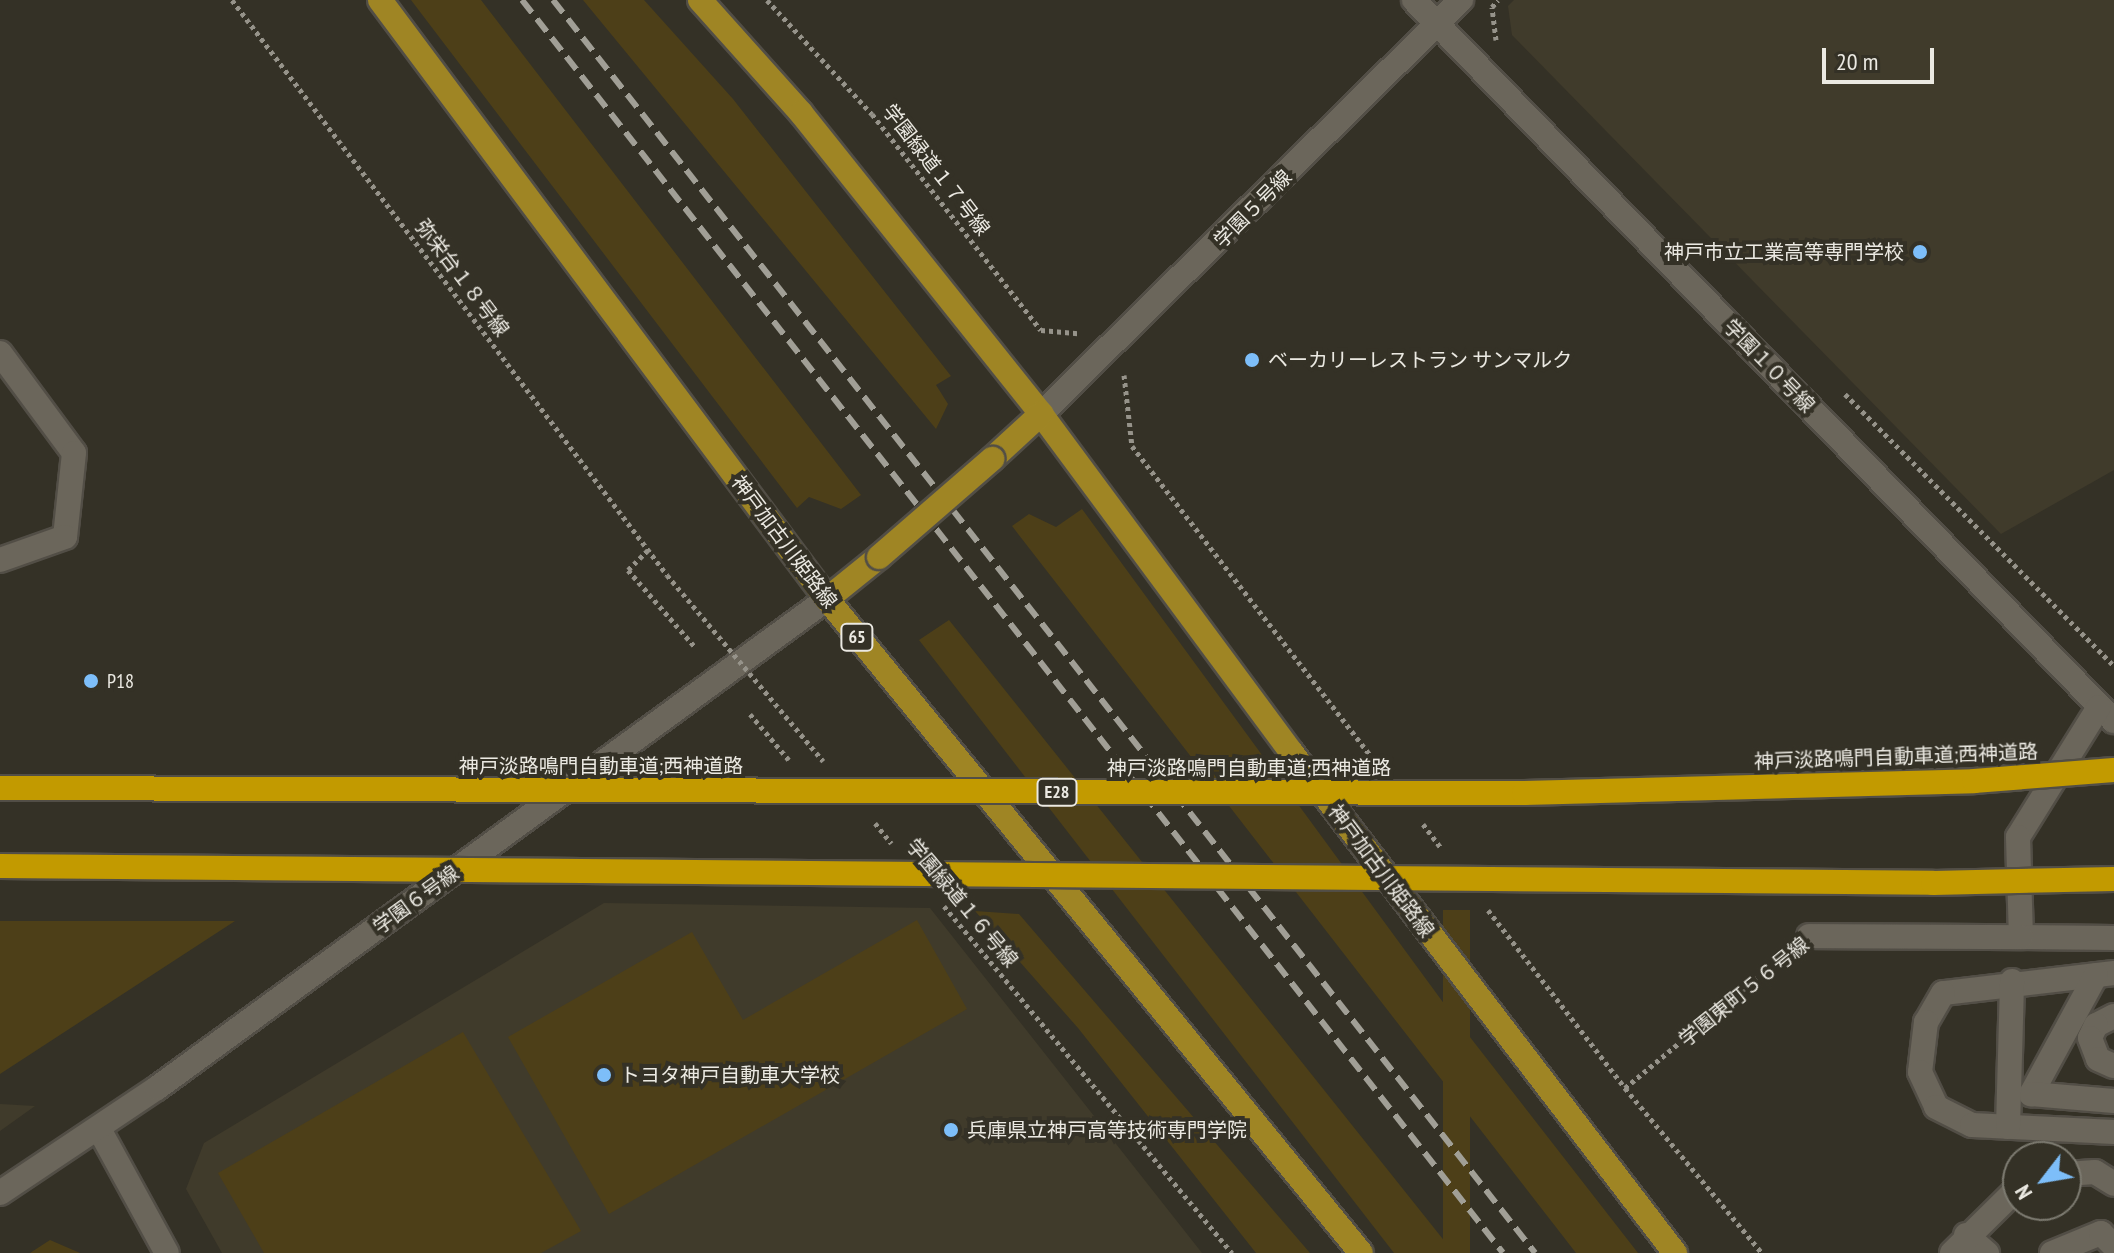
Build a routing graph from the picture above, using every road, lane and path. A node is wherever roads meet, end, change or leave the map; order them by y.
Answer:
1 (232, 0) edge
2 (380, 0) edge
3 (700, 0) edge
4 (767, 0) edge
5 (1414, 0) edge
6 (1461, 0) edge
7 (1438, 25) junction
8 (1088, 334) dead end
9 (0, 353) edge
10 (1041, 414) junction
11 (648, 550) junction
12 (0, 560) edge
13 (827, 599) junction
14 (694, 646) dead end
15 (750, 714) dead end
16 (2107, 714) edge
17 (829, 768) dead end
18 (2114, 770) edge
19 (800, 774) dead end
20 (0, 788) edge
21 (869, 816) dead end
22 (899, 853) dead end
23 (0, 866) edge
24 (2114, 879) edge
25 (940, 901) dead end
26 (1809, 936) joint
27 (2021, 937) junction
28 (2114, 938) edge
29 (2105, 974) edge
30 (2012, 981) junction
31 (2114, 1016) edge
32 (2114, 1066) edge
33 (1625, 1088) dead end
34 (2114, 1101) edge
35 (2008, 1127) junction
36 (99, 1129) junction
37 (2114, 1132) edge
38 (2082, 1173) edge
39 (2114, 1184) edge
40 (0, 1193) edge
41 (2002, 1203) edge
42 (1959, 1244) edge
43 (2114, 1246) edge
44 (167, 1253) edge
45 (1232, 1253) edge
46 (1361, 1253) edge
47 (1675, 1253) edge
48 (1987, 1253) edge
49 (2052, 1253) edge

1 - 11 path, 弥栄台１８号線
2 - 13 main road, 神戸加古川姫路線 / 65
3 - 10 main road, 神戸加古川姫路線
4 - 8 path, 学園緑道１７号線
5 - 7 street, 学園１０号線
6 - 7 street, 学園５号線
7 - 10 street, 学園５号線
7 - 16 street, 学園１０号線
9 - 12 street
10 - 13 main road, bridge
10 - 47 main road, 神戸加古川姫路線
11 - 14 path
11 - 17 path, 弥栄台１８号線, bridge
13 - 36 street, 学園６号線
13 - 46 main road, 神戸加古川姫路線 / 65
15 - 19 path
16 - 27 street, 学園１０号線
18 - 20 highway, 神戸淡路鳴門自動車道;西神道路 / E28, bridge
21 - 22 path, 学園緑道１６号線
23 - 24 highway, bridge
25 - 45 path, 学園緑道１６号線
26 - 27 street, 学園東町５６号線
26 - 33 path, 学園東町５６号線
27 - 28 street
29 - 30 street
29 - 34 street
30 - 35 street
30 - 35 street
31 - 32 street
35 - 37 street
36 - 40 street, 学園６号線
36 - 44 street
38 - 39 street
41 - 42 street
42 - 48 street
43 - 49 street

